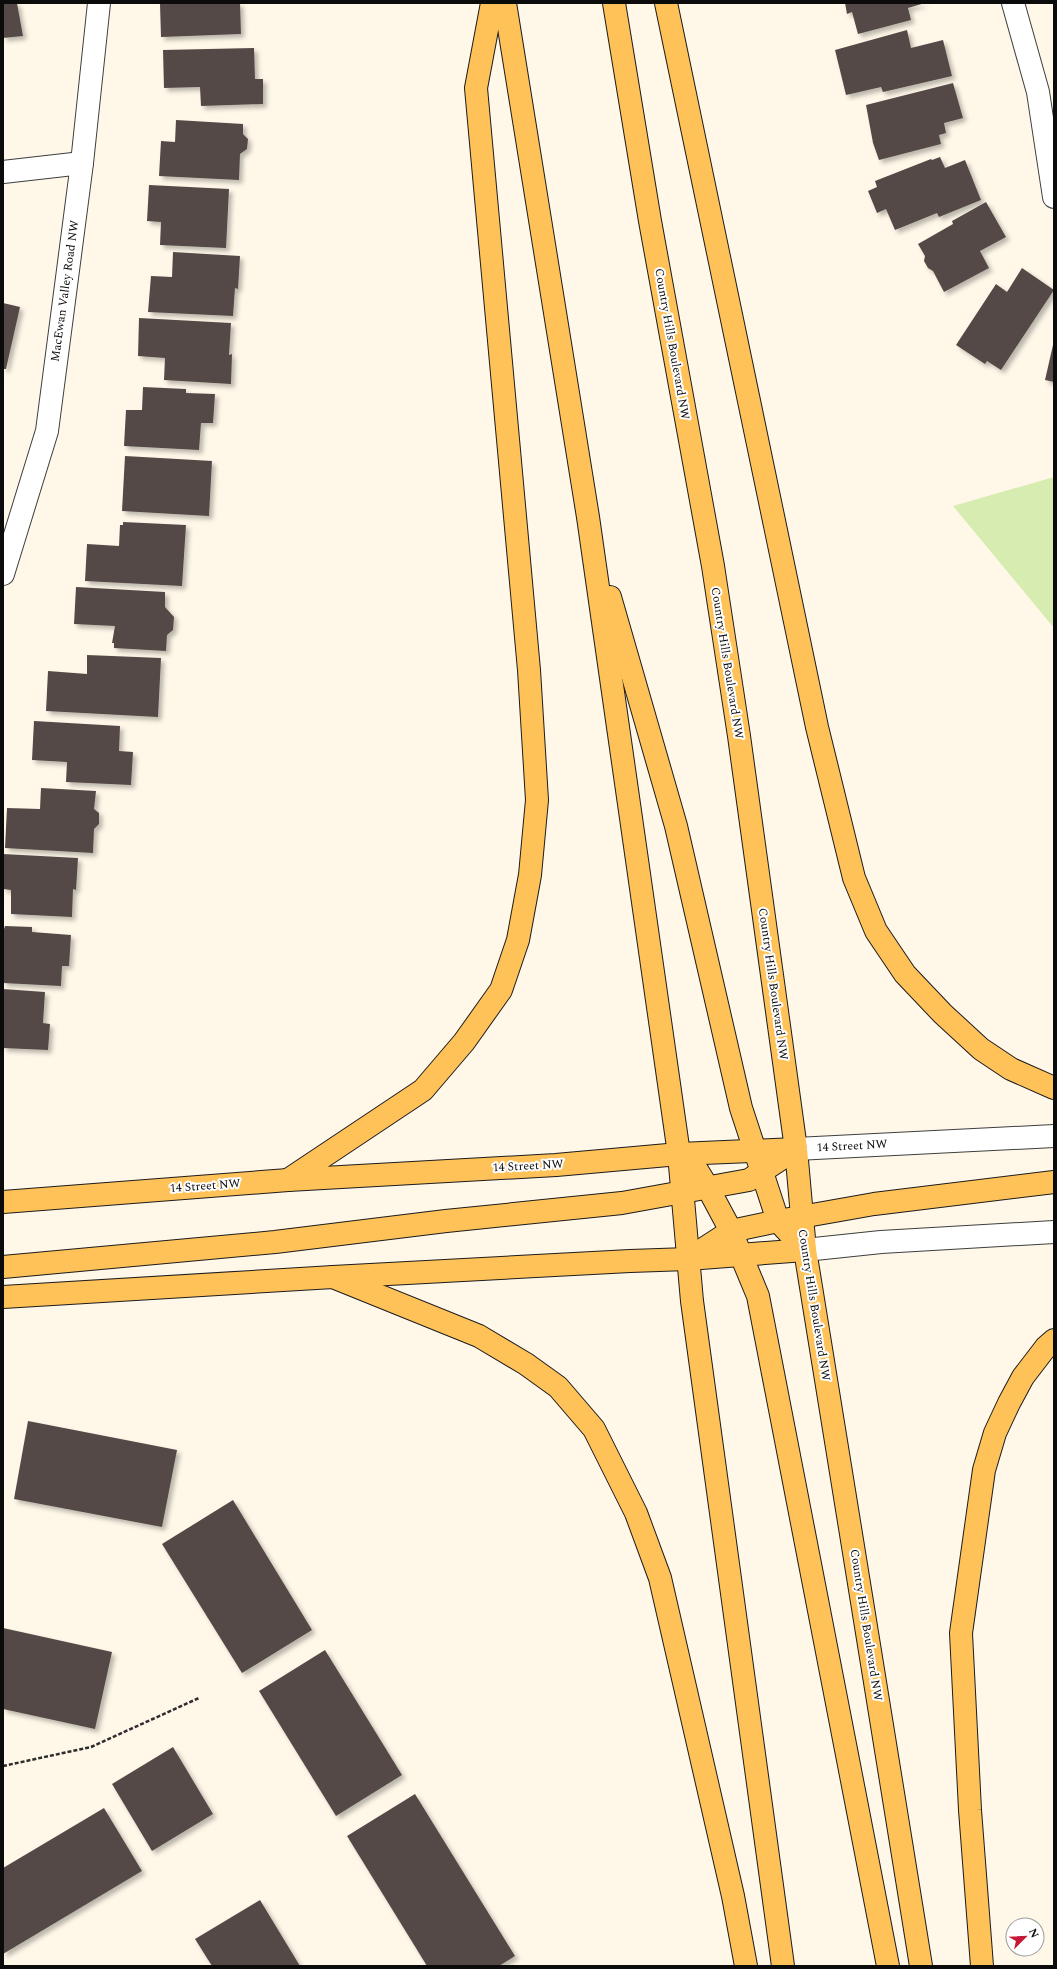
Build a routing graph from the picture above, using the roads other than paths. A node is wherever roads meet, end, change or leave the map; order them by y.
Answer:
1 (99, 3) edge
2 (492, 3) edge
3 (505, 3) edge
4 (614, 3) edge
5 (666, 3) edge
6 (1013, 3) edge
7 (1046, 93) edge
8 (82, 163) junction
9 (3, 172) edge
10 (1054, 197) edge
11 (588, 517) junction
12 (3, 574) edge
13 (1054, 1088) edge
14 (1054, 1136) edge
15 (796, 1149) junction
16 (755, 1150) junction
17 (679, 1154) junction
18 (762, 1172) junction
19 (288, 1180) junction
20 (1054, 1182) edge
21 (708, 1188) junction
22 (683, 1192) junction
23 (3, 1202) edge
24 (801, 1216) junction
25 (778, 1221) junction
26 (731, 1231) junction
27 (1054, 1232) edge
28 (805, 1250) junction
29 (740, 1254) junction
30 (688, 1259) junction
31 (3, 1267) edge
32 (333, 1277) junction
33 (3, 1297) edge
34 (1054, 1340) edge
35 (746, 1966) edge
36 (783, 1966) edge
37 (888, 1966) edge
38 (921, 1966) edge
39 (982, 1966) edge

1 - 8 street, MacEwan Valley Road NW
2 - 19 main road
3 - 11 main road
4 - 15 main road, Country Hills Boulevard NW
5 - 13 main road
6 - 7 street
7 - 10 street
8 - 9 street
8 - 12 street, MacEwan Valley Road NW
11 - 16 main road
11 - 17 main road
14 - 15 street, 14 Street NW
15 - 16 main road, 14 Street NW
15 - 18 main road
15 - 24 main road, Country Hills Boulevard NW
16 - 17 main road, 14 Street NW
16 - 18 main road
17 - 19 main road, 14 Street NW
17 - 21 main road
17 - 22 main road
18 - 21 main road
18 - 25 main road
19 - 23 main road, 14 Street NW
20 - 24 main road
21 - 22 main road
21 - 26 main road
22 - 30 main road
22 - 31 main road
24 - 25 main road
24 - 28 main road, Country Hills Boulevard NW
25 - 26 main road
25 - 28 main road
26 - 29 main road
26 - 30 main road
27 - 28 street
28 - 29 main road
28 - 38 main road, Country Hills Boulevard NW
29 - 30 main road
29 - 37 main road
30 - 32 main road
30 - 36 main road
32 - 33 main road
32 - 35 main road
34 - 39 main road

